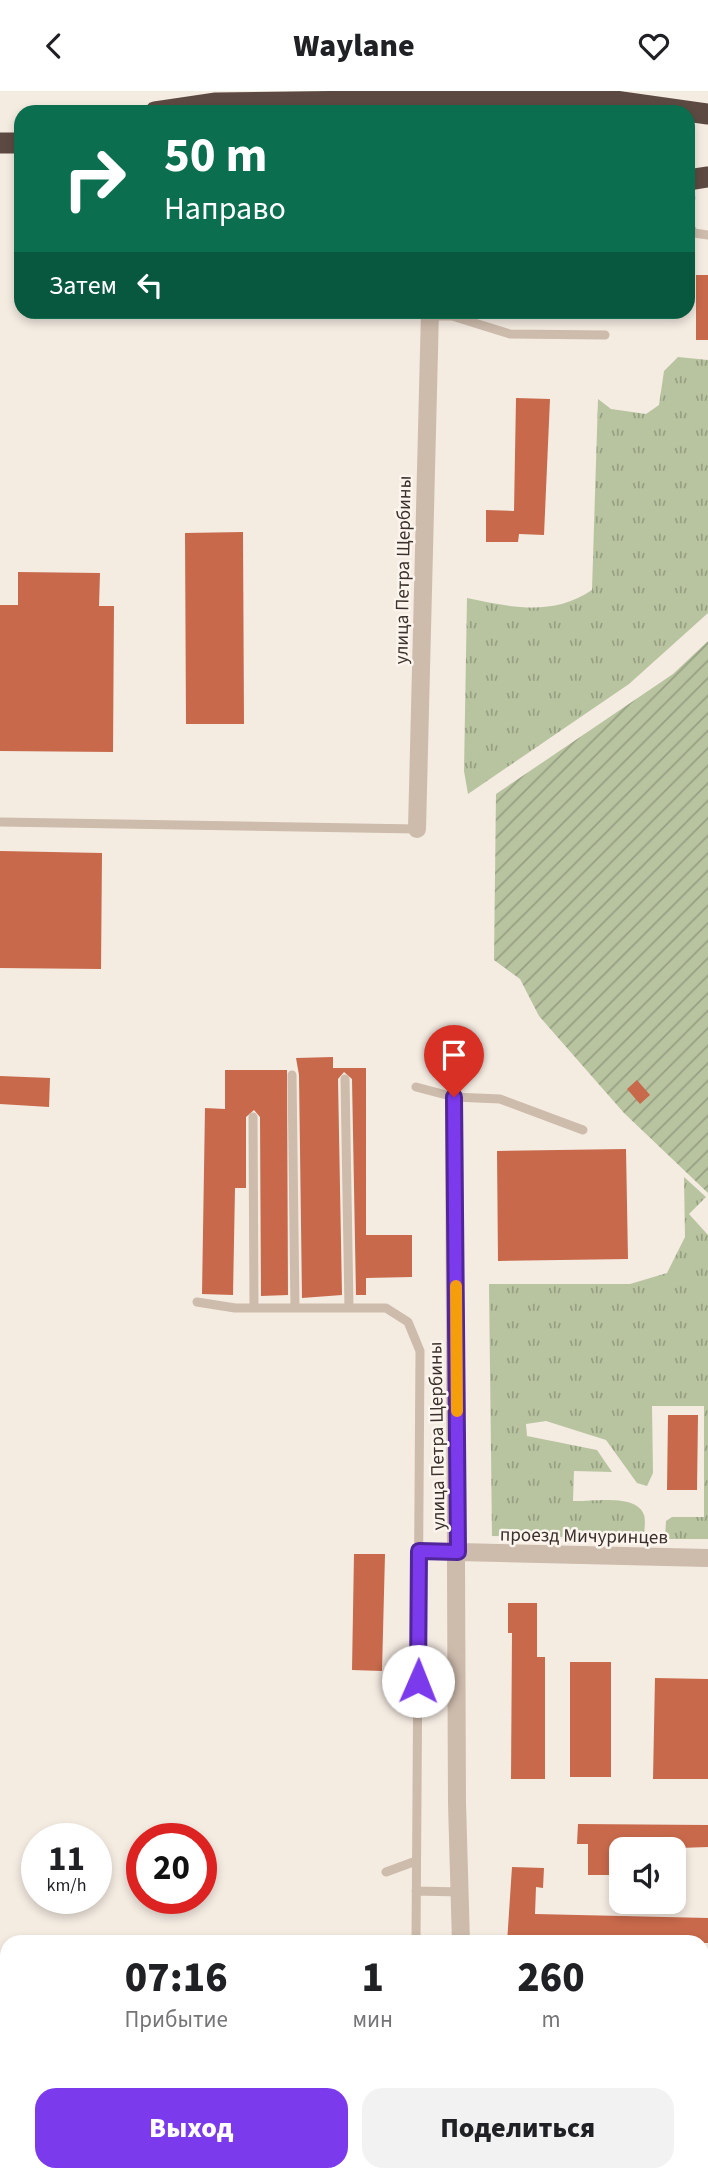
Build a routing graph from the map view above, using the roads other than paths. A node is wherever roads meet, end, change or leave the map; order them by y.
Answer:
1 (294, 105) edge
2 (636, 105) edge
3 (430, 319) edge
4 (462, 319) edge
5 (605, 335) dead end
6 (0, 822) edge
7 (417, 829) joint
8 (292, 1075) dead end
9 (345, 1079) dead end
10 (416, 1087) dead end
11 (454, 1097) junction
12 (253, 1117) dead end
13 (583, 1130) dead end
14 (197, 1302) dead end
15 (254, 1308) junction
16 (295, 1308) junction
17 (349, 1308) junction
18 (419, 1551) junction
19 (458, 1552) junction
20 (708, 1557) edge
21 (416, 1861) junction
22 (386, 1872) dead end
23 (416, 1891) junction
24 (460, 1892) junction
25 (416, 1935) edge
26 (461, 1935) edge

1 - 2 highway
3 - 7 street, улица Петра Щербины
4 - 5 lane
6 - 7 lane
8 - 16 lane
9 - 17 lane
10 - 11 lane
11 - 13 lane
11 - 19 street, улица Петра Щербины
12 - 15 lane
14 - 15 lane
15 - 16 lane
16 - 17 lane
17 - 18 lane
18 - 19 lane
18 - 21 lane
19 - 20 street, проезд Мичуринцев
19 - 24 street, улица Петра Щербины
21 - 22 lane
21 - 23 lane
23 - 24 lane
23 - 25 lane
24 - 26 street, улица Петра Щербины

